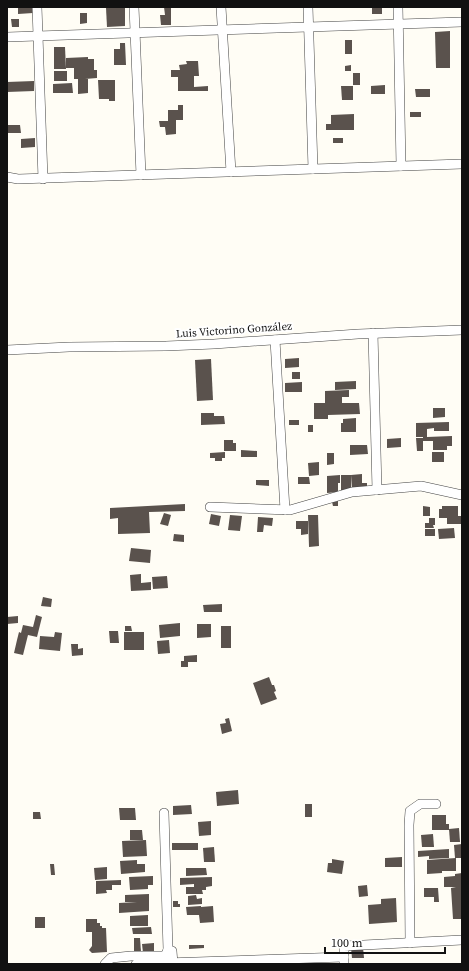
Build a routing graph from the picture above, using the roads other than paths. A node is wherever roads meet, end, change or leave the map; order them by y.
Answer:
1 (37, 7) edge
2 (134, 7) edge
3 (221, 7) edge
4 (308, 7) edge
5 (398, 7) edge
6 (462, 22) edge
7 (398, 24) junction
8 (309, 27) junction
9 (222, 30) junction
10 (135, 33) junction
11 (7, 36) edge
12 (37, 36) junction
13 (462, 164) edge
14 (400, 166) junction
15 (313, 169) junction
16 (231, 172) junction
17 (141, 175) junction
18 (7, 178) edge
19 (43, 179) junction
20 (462, 330) edge
21 (373, 333) junction
22 (275, 340) junction
23 (7, 350) edge
24 (377, 490) junction
25 (462, 495) edge
26 (210, 507) dead end
27 (285, 510) junction
28 (436, 804) dead end
29 (164, 813) dead end
30 (462, 940) edge
31 (410, 943) junction
32 (166, 957) edge
33 (344, 960) edge
34 (173, 963) edge
35 (105, 964) edge
36 (136, 964) edge

1 - 12 street
2 - 10 street
3 - 9 street
4 - 8 street
5 - 7 street
6 - 7 street
7 - 8 street
7 - 14 street
8 - 9 street
8 - 15 street
9 - 10 street
9 - 16 street
10 - 12 street
10 - 17 street
11 - 12 street
12 - 19 street
13 - 14 street
14 - 15 street
15 - 16 street
16 - 17 street
17 - 19 street
18 - 19 street
20 - 21 street, Luis Victorino González
21 - 22 street, Luis Victorino González
21 - 24 street
22 - 23 street, Luis Victorino González
22 - 27 street
24 - 25 street
24 - 27 street
26 - 27 street
28 - 31 street
29 - 32 street
30 - 31 street
31 - 33 street
32 - 34 street
32 - 35 street
32 - 36 street
33 - 34 street

